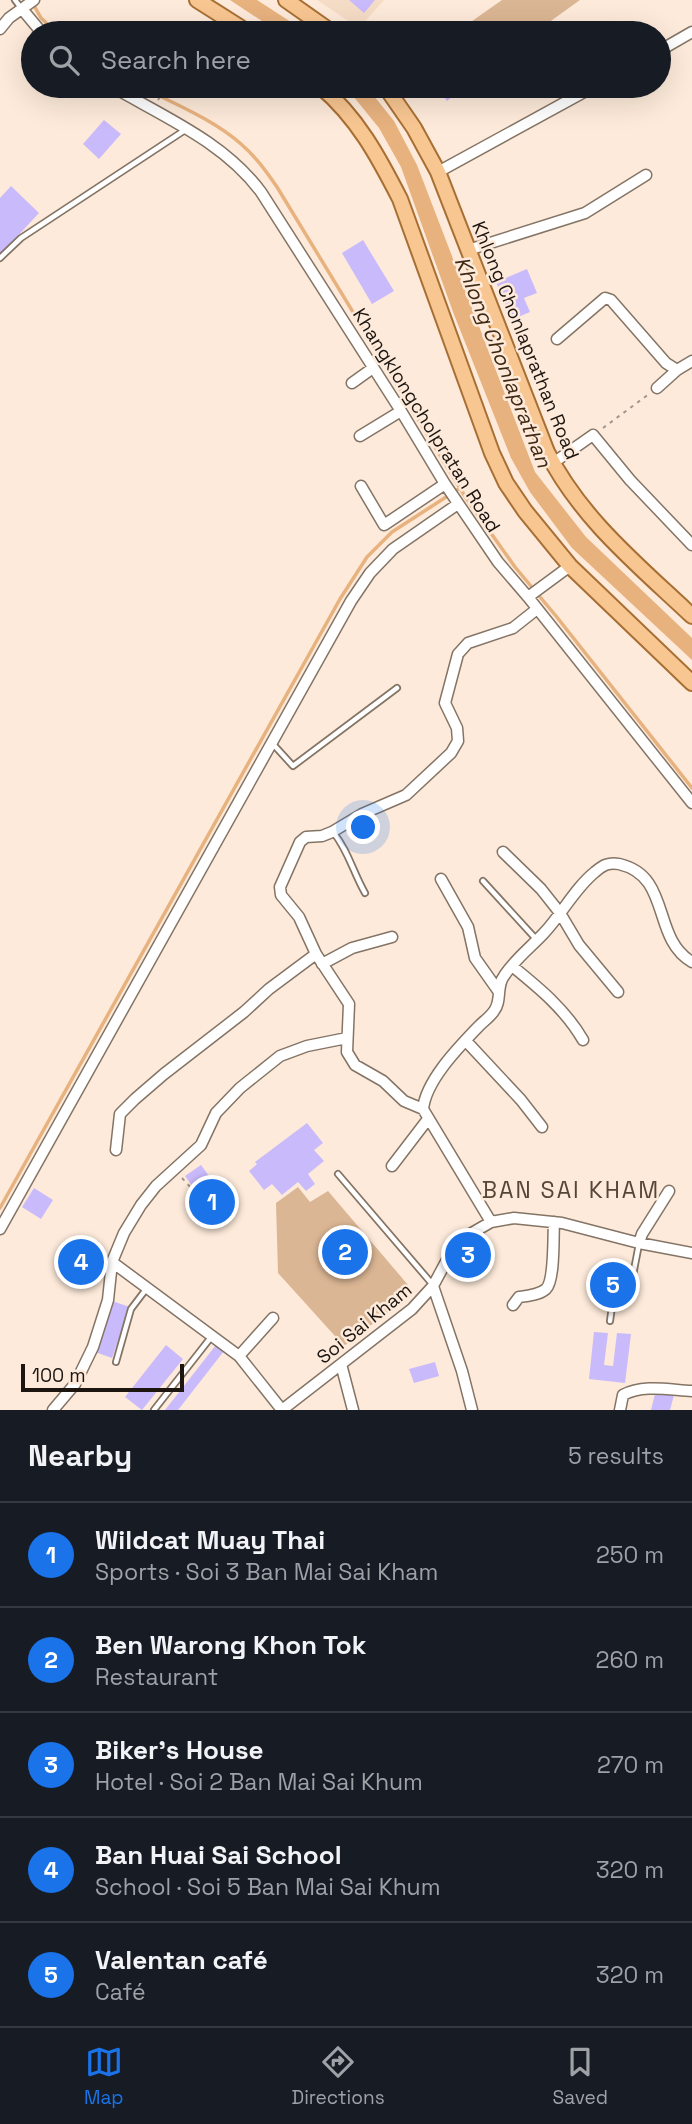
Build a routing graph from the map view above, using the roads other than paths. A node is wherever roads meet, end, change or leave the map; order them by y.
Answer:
1 (34, 0) edge
2 (197, 0) edge
3 (290, 1) edge
4 (19, 4) edge
5 (5, 20) edge
6 (33, 21) edge
7 (230, 21) edge
8 (317, 21) edge
9 (0, 29) edge
10 (692, 32) edge
11 (671, 44) edge
12 (131, 98) edge
13 (333, 98) edge
14 (393, 98) edge
15 (573, 98) edge
16 (185, 130) junction
17 (438, 172) junction
18 (646, 175) dead end
19 (468, 250) junction
20 (0, 258) edge
21 (557, 339) dead end
22 (692, 361) edge
23 (373, 368) junction
24 (677, 370) junction
25 (352, 383) dead end
26 (657, 388) road end
27 (401, 411) junction
28 (359, 436) dead end
29 (553, 463) junction
30 (361, 486) dead end
31 (447, 487) junction
32 (458, 504) junction
33 (692, 545) edge
34 (570, 566) junction
35 (649, 576) junction
36 (531, 595) junction
37 (614, 606) junction
38 (537, 609) junction
39 (692, 616) edge
40 (692, 628) edge
41 (692, 672) edge
42 (692, 683) edge
43 (397, 688) dead end
44 (271, 742) junction
45 (692, 803) edge
46 (332, 832) junction
47 (503, 852) dead end
48 (441, 879) dead end
49 (483, 881) dead end
50 (365, 892) dead end
51 (560, 913) junction
52 (392, 937) dead end
53 (537, 940) junction
54 (319, 959) junction
55 (692, 962) edge
56 (512, 966) junction
57 (499, 992) junction
58 (618, 992) dead end
59 (347, 1038) junction
60 (583, 1040) dead end
61 (466, 1041) junction
62 (423, 1109) junction
63 (428, 1119) junction
64 (542, 1127) dead end
65 (116, 1150) dead end
66 (392, 1166) dead end
67 (338, 1174) dead end
68 (669, 1191) dead end
69 (491, 1222) junction
70 (554, 1222) junction
71 (0, 1229) edge
72 (639, 1243) junction
73 (692, 1253) edge
74 (112, 1262) junction
75 (433, 1286) junction
76 (147, 1288) junction
77 (513, 1305) dead end
78 (273, 1318) dead end
79 (610, 1321) dead end
80 (212, 1335) junction
81 (239, 1356) junction
82 (116, 1362) dead end
83 (341, 1364) junction
84 (692, 1391) edge
85 (53, 1410) edge
86 (153, 1410) edge
87 (282, 1410) edge
88 (353, 1410) edge
89 (472, 1410) edge
90 (620, 1410) edge

1 - 4 street
2 - 7 main road
3 - 8 main road
4 - 5 street
4 - 6 street
5 - 9 street
10 - 11 street
12 - 16 street, Khangklongcholpratan Road
13 - 34 main road
14 - 17 main road, Khlong Chonlaprathan Road
15 - 17 street
16 - 20 lane
16 - 23 street, Khangklongcholpratan Road
17 - 19 main road, Khlong Chonlaprathan Road
18 - 19 street
19 - 29 main road, Khlong Chonlaprathan Road
21 - 24 street
22 - 24 street
23 - 25 street
23 - 27 street, Khangklongcholpratan Road
24 - 26 street
27 - 28 street
27 - 31 street, Khangklongcholpratan Road
29 - 33 street
29 - 35 main road, Khlong Chonlaprathan Road
30 - 31 street
31 - 32 street, Khangklongcholpratan Road
32 - 36 street, Khangklongcholpratan Road
32 - 44 street
34 - 36 street
34 - 37 main road
35 - 39 main road, Khlong Chonlaprathan Road
35 - 40 main road
36 - 38 street, Khangklongcholpratan Road
37 - 41 main road
37 - 42 main road
38 - 45 street, Khangklongcholpratan Road
38 - 46 street
43 - 44 lane
44 - 71 street
46 - 50 lane
46 - 54 street
47 - 51 street
48 - 57 street
49 - 53 lane
51 - 53 street
51 - 55 street
51 - 58 street
52 - 54 street
53 - 56 street
54 - 59 street
54 - 65 street
56 - 57 street
56 - 60 street
57 - 61 street
59 - 62 street
59 - 74 street
61 - 62 street
61 - 64 street
62 - 63 street
63 - 66 street
63 - 69 street
67 - 75 lane
68 - 72 street
69 - 70 street, Soi Sai Kham
69 - 75 street, Soi Sai Kham
70 - 72 street, Soi Sai Kham
70 - 77 street
72 - 73 street, Soi Sai Kham
72 - 79 lane
74 - 76 street
74 - 85 street
75 - 83 street, Soi Sai Kham
75 - 89 street
76 - 80 street
76 - 82 lane
78 - 81 street
80 - 81 street
80 - 86 lane
81 - 87 street
83 - 87 street, Soi Sai Kham
83 - 88 street
84 - 90 street

